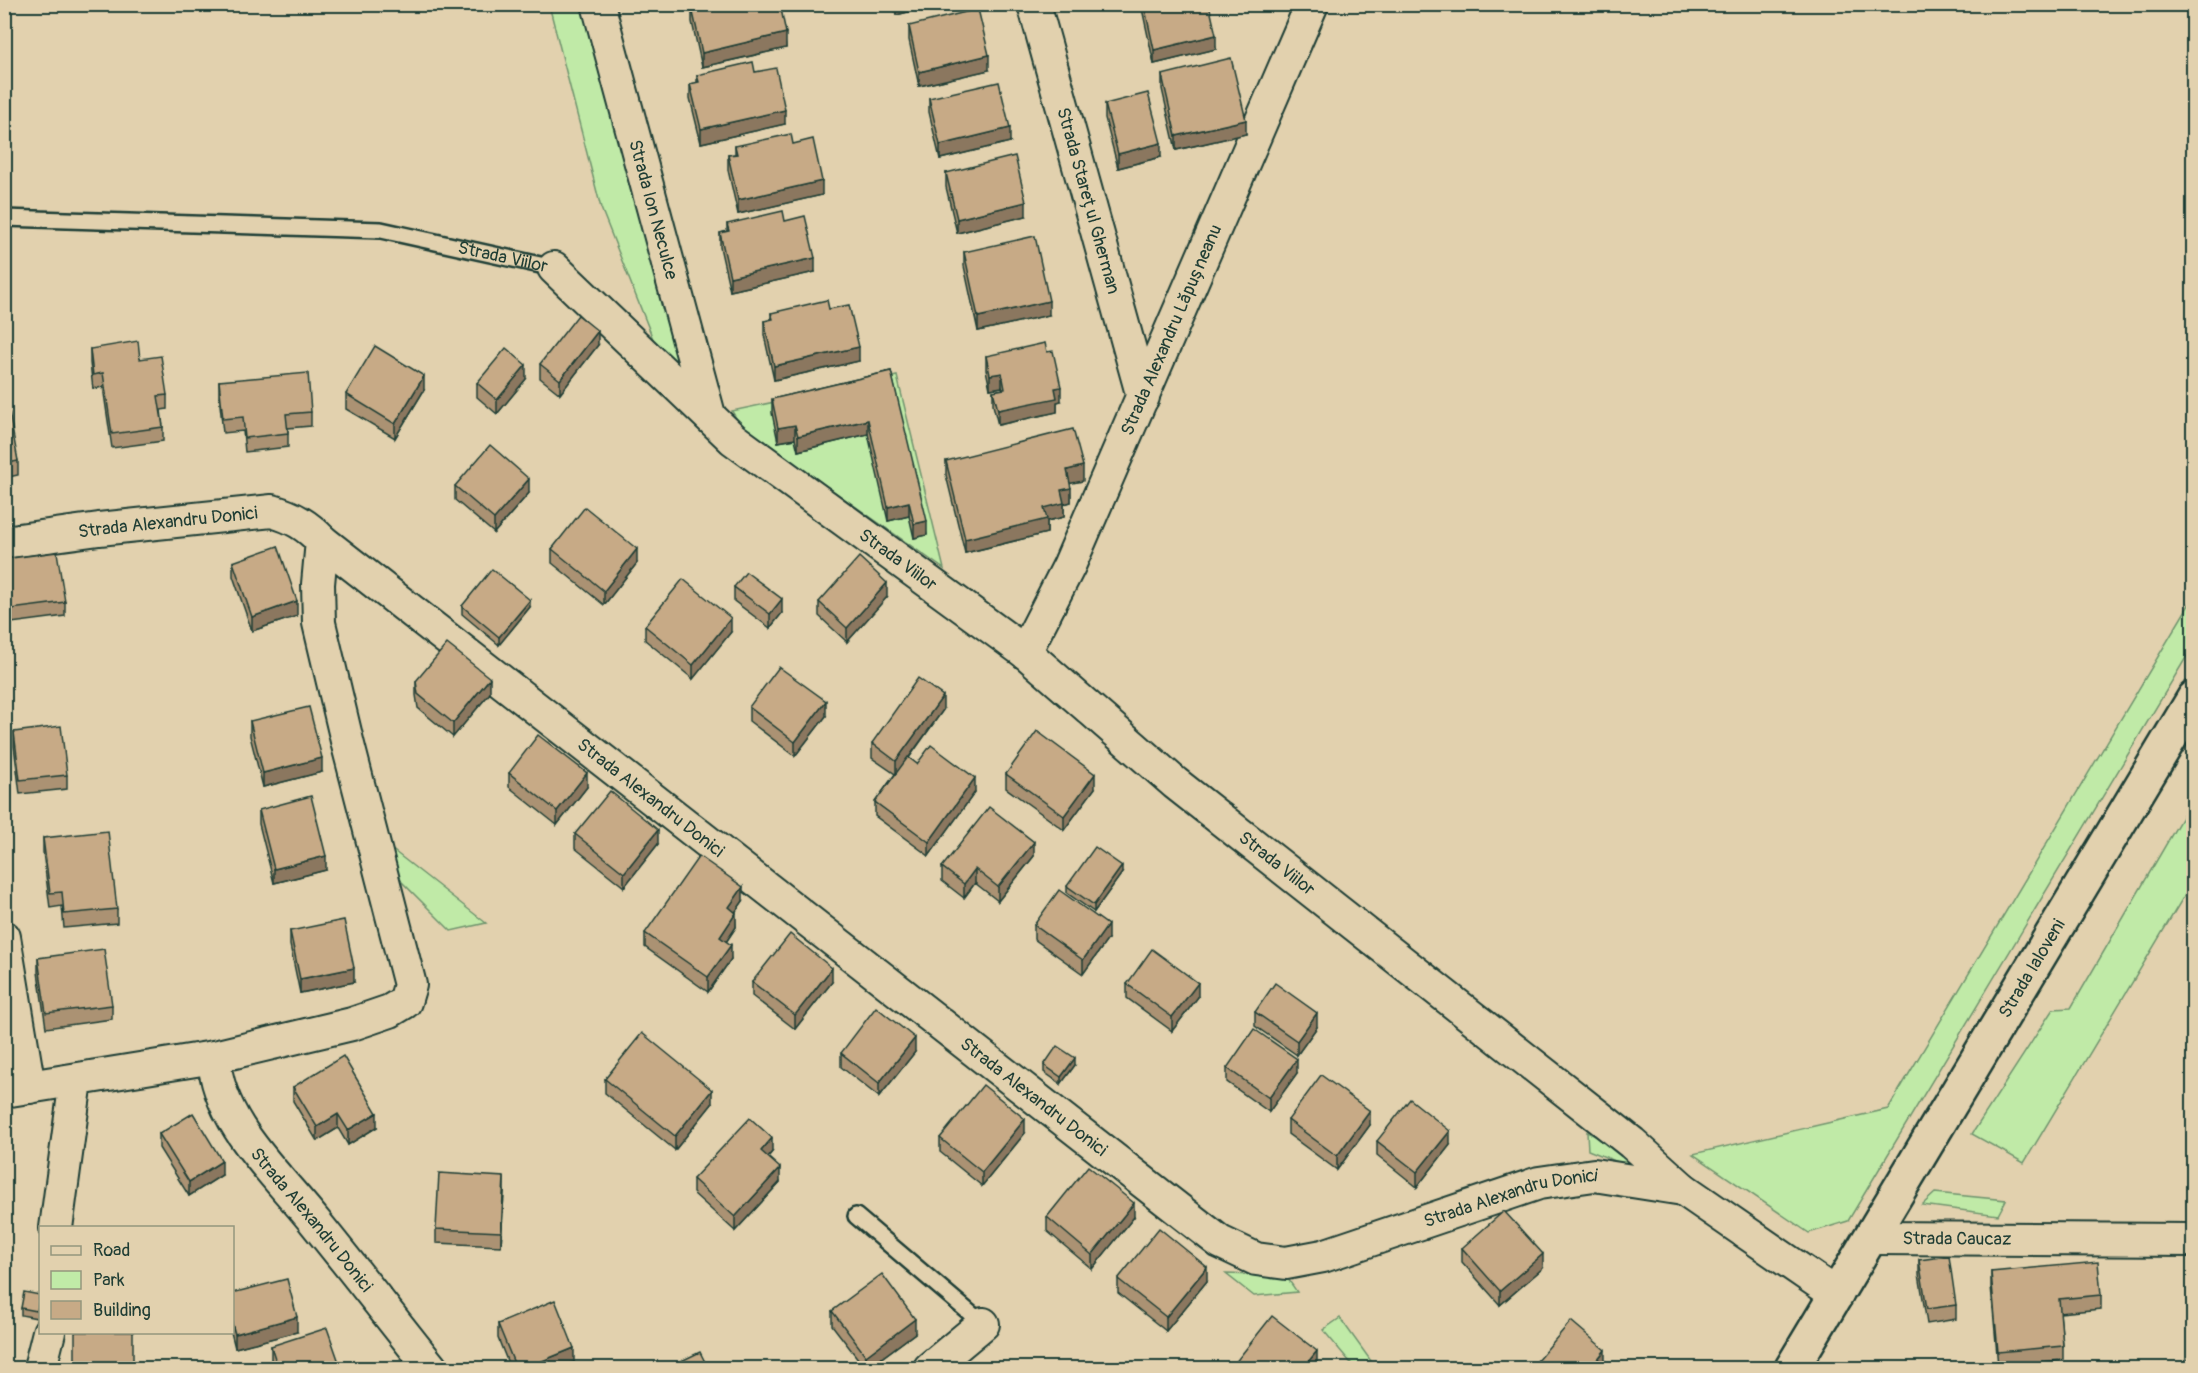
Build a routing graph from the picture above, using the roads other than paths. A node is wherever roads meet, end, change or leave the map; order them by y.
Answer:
1 (598, 4) edge
2 (1034, 4) edge
3 (1312, 4) edge
4 (4, 219) edge
5 (554, 268) joint
6 (1143, 397) junction
7 (709, 416) junction
8 (322, 541) junction
9 (4, 542) edge
10 (1025, 652) junction
11 (2193, 698) edge
12 (4, 937) edge
13 (214, 1058) junction
14 (76, 1080) junction
15 (17, 1089) edge
16 (1683, 1190) junction
17 (856, 1216) dead end
18 (56, 1226) edge
19 (1871, 1238) junction
20 (2193, 1240) edge
21 (1837, 1295) junction
22 (983, 1324) joint
23 (48, 1334) edge
24 (40, 1368) edge
25 (431, 1368) edge
26 (930, 1368) edge
27 (1792, 1368) edge

1 - 7 street, Strada Ion Neculce
2 - 6 street, Strada Starețul Gherman
3 - 6 street, Strada Alexandru Lăpușneanu
4 - 5 lane, Strada Viilor
5 - 7 street, Strada Viilor
6 - 10 street, Strada Alexandru Lăpușneanu
7 - 10 street, Strada Viilor
8 - 9 street, Strada Alexandru Donici
8 - 13 street
8 - 16 street, Strada Alexandru Donici
10 - 16 street, Strada Viilor
11 - 19 street, Strada Ialoveni
12 - 15 street
13 - 14 street
13 - 25 street, Strada Alexandru Donici
14 - 15 street
14 - 18 street
16 - 21 street, Strada Alexandru Donici
17 - 22 lane
19 - 20 street, Strada Caucaz
19 - 21 street
21 - 27 street
22 - 26 street
23 - 24 street

